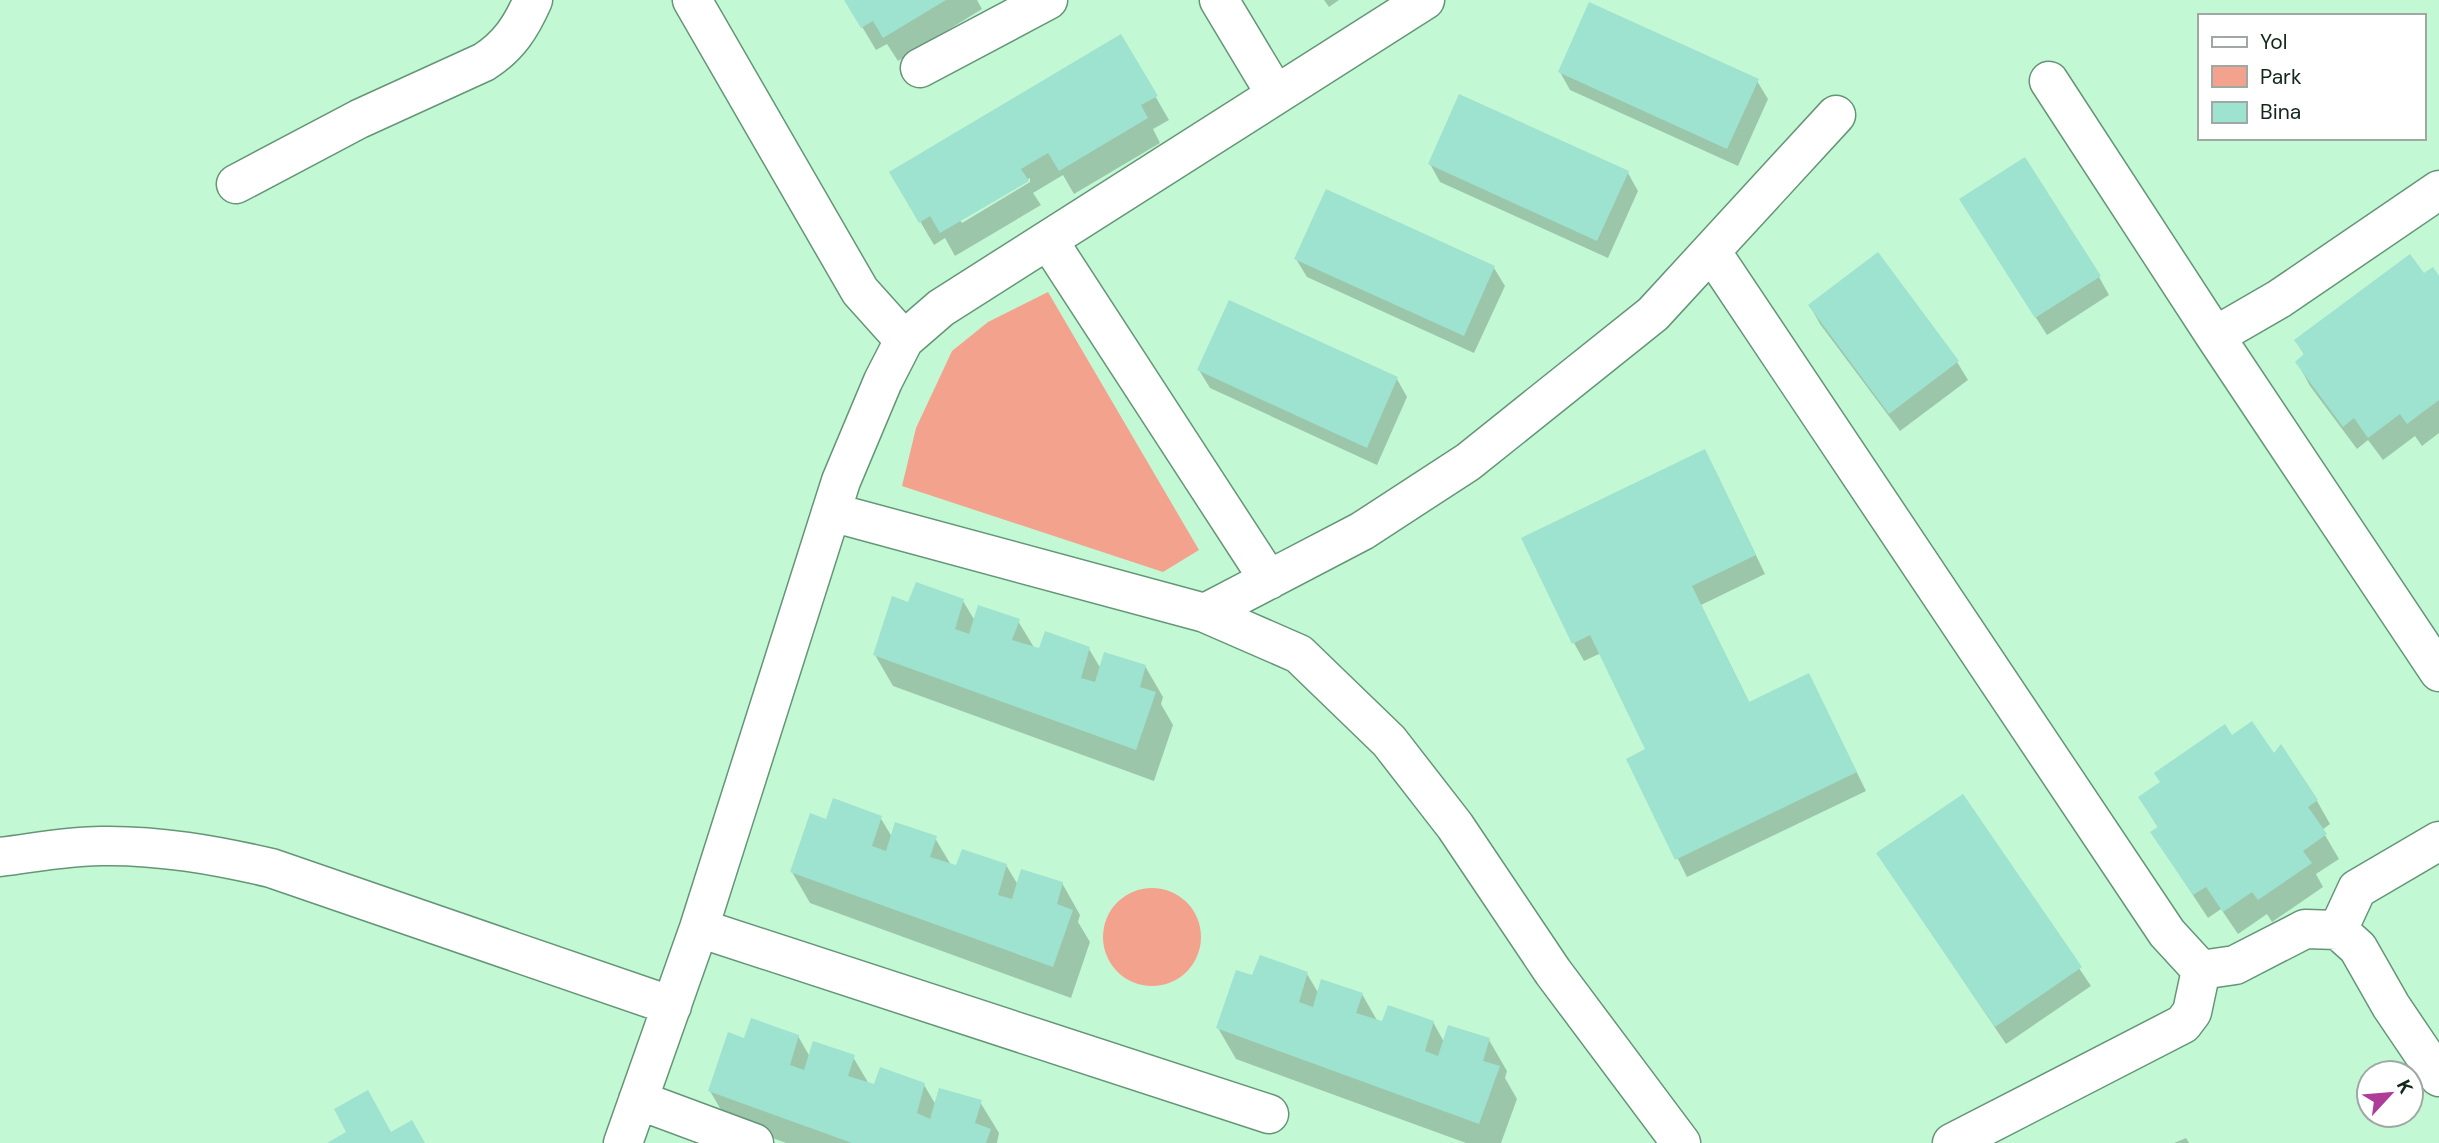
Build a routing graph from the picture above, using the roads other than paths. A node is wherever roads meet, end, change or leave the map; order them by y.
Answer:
1 (533, 0) edge
2 (692, 0) edge
3 (1048, 0) edge
4 (1219, 0) edge
5 (1425, 0) edge
6 (920, 68) dead end
7 (2049, 81) dead end
8 (1276, 95) junction
9 (1836, 115) dead end
10 (236, 184) dead end
11 (2439, 190) edge
12 (1048, 240) junction
13 (1711, 251) junction
14 (2215, 336) junction
15 (904, 340) junction
16 (831, 512) junction
17 (1269, 580) junction
18 (1206, 613) junction
19 (2439, 672) edge
20 (2439, 841) edge
21 (0, 857) edge
22 (699, 928) junction
23 (2338, 930) junction
24 (2201, 970) junction
25 (672, 1006) junction
26 (2439, 1077) edge
27 (638, 1100) junction
28 (1269, 1114) dead end
29 (623, 1143) edge
30 (754, 1143) edge
31 (1681, 1143) edge
32 (1952, 1143) edge

1 - 10 street
2 - 15 street
3 - 6 street
4 - 8 street
5 - 8 street
7 - 14 street
8 - 12 street
9 - 13 street
11 - 14 street
12 - 15 street
12 - 17 street
13 - 17 street
13 - 24 street
14 - 19 street
15 - 16 street
16 - 18 street
16 - 22 street
17 - 18 street
18 - 31 street
20 - 23 street
21 - 25 street
22 - 25 street
22 - 28 street
23 - 24 street
23 - 26 street
24 - 32 street
25 - 27 street
27 - 29 street
27 - 30 street

